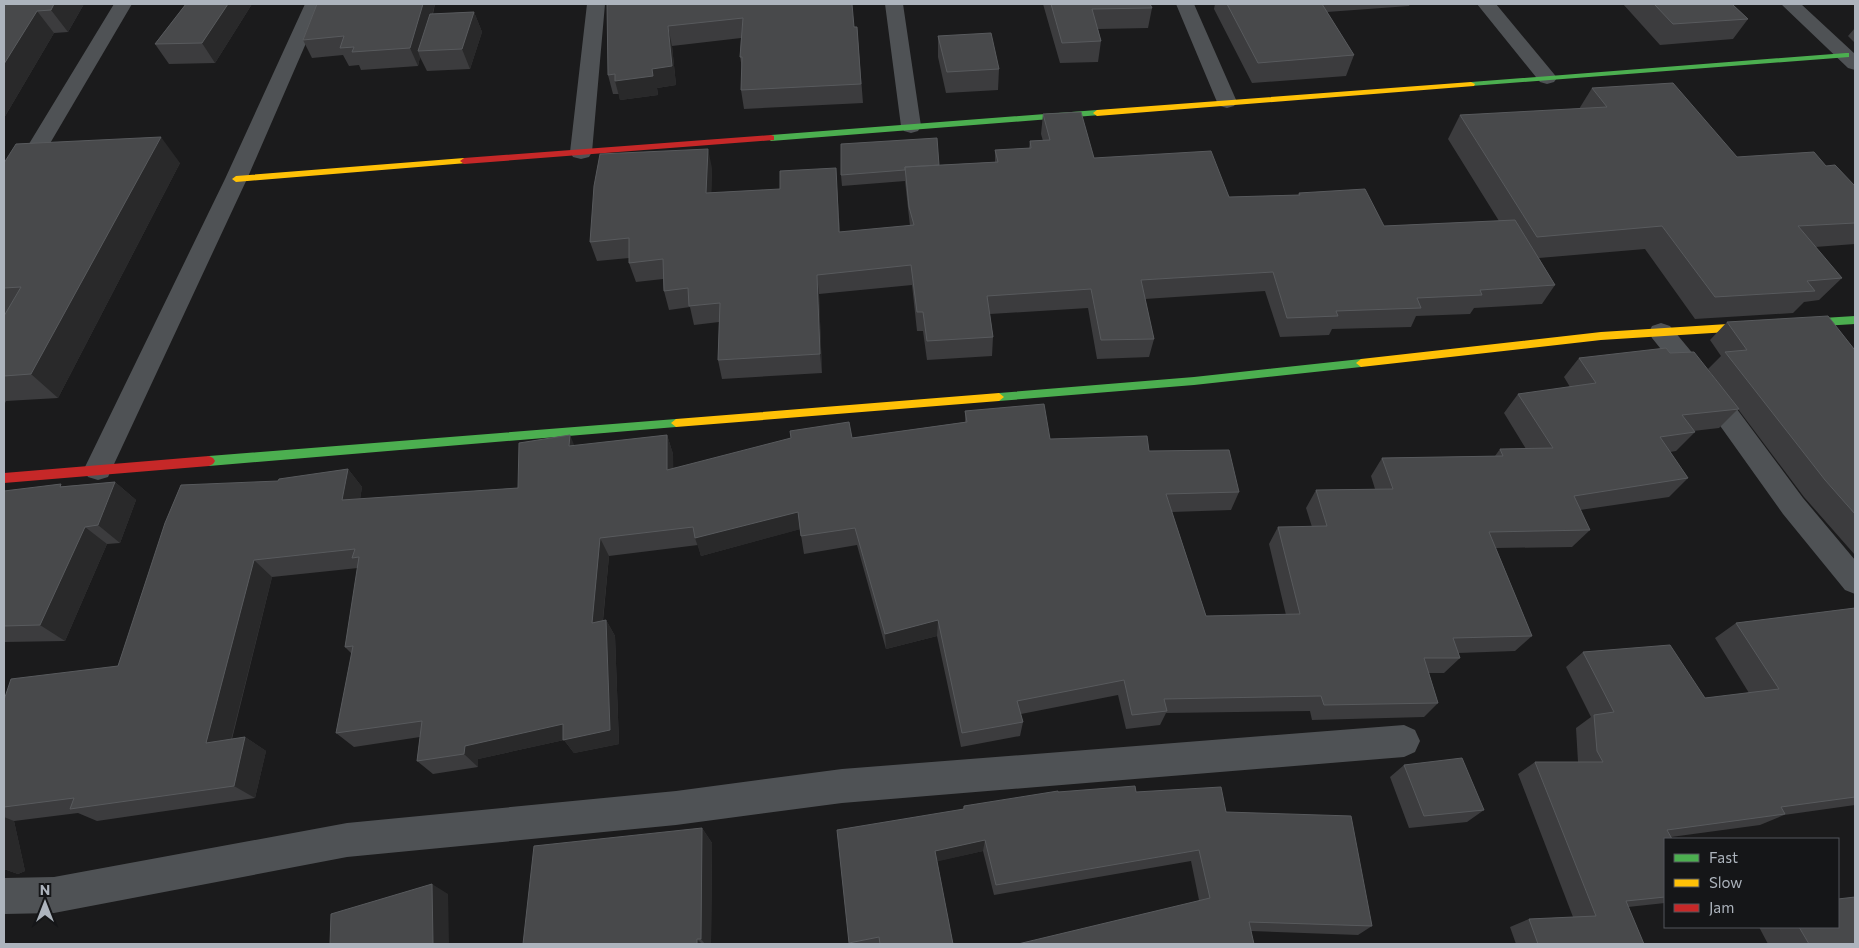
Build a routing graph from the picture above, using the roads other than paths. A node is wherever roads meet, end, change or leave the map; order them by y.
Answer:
1 (123, 4) edge
2 (314, 4) edge
3 (596, 4) edge
4 (894, 4) edge
5 (1185, 4) edge
6 (1486, 4) edge
7 (1790, 4) edge
8 (1850, 59) edge
9 (1546, 78) junction
10 (1227, 102) junction
11 (911, 126) junction
12 (581, 152) junction
13 (236, 179) junction
14 (4, 203) edge
15 (1855, 320) edge
16 (1661, 332) junction
17 (98, 470) junction
18 (4, 478) edge
19 (1855, 581) edge
20 (1404, 741) dead end
21 (4, 896) edge

1 - 14 street
2 - 13 street
3 - 12 street
4 - 11 street
5 - 10 street
6 - 9 street
7 - 8 street
8 - 9 street
9 - 10 street
10 - 11 street
11 - 12 street
12 - 13 street
13 - 17 street
15 - 16 street
16 - 17 street
16 - 19 street
17 - 18 street
20 - 21 street

